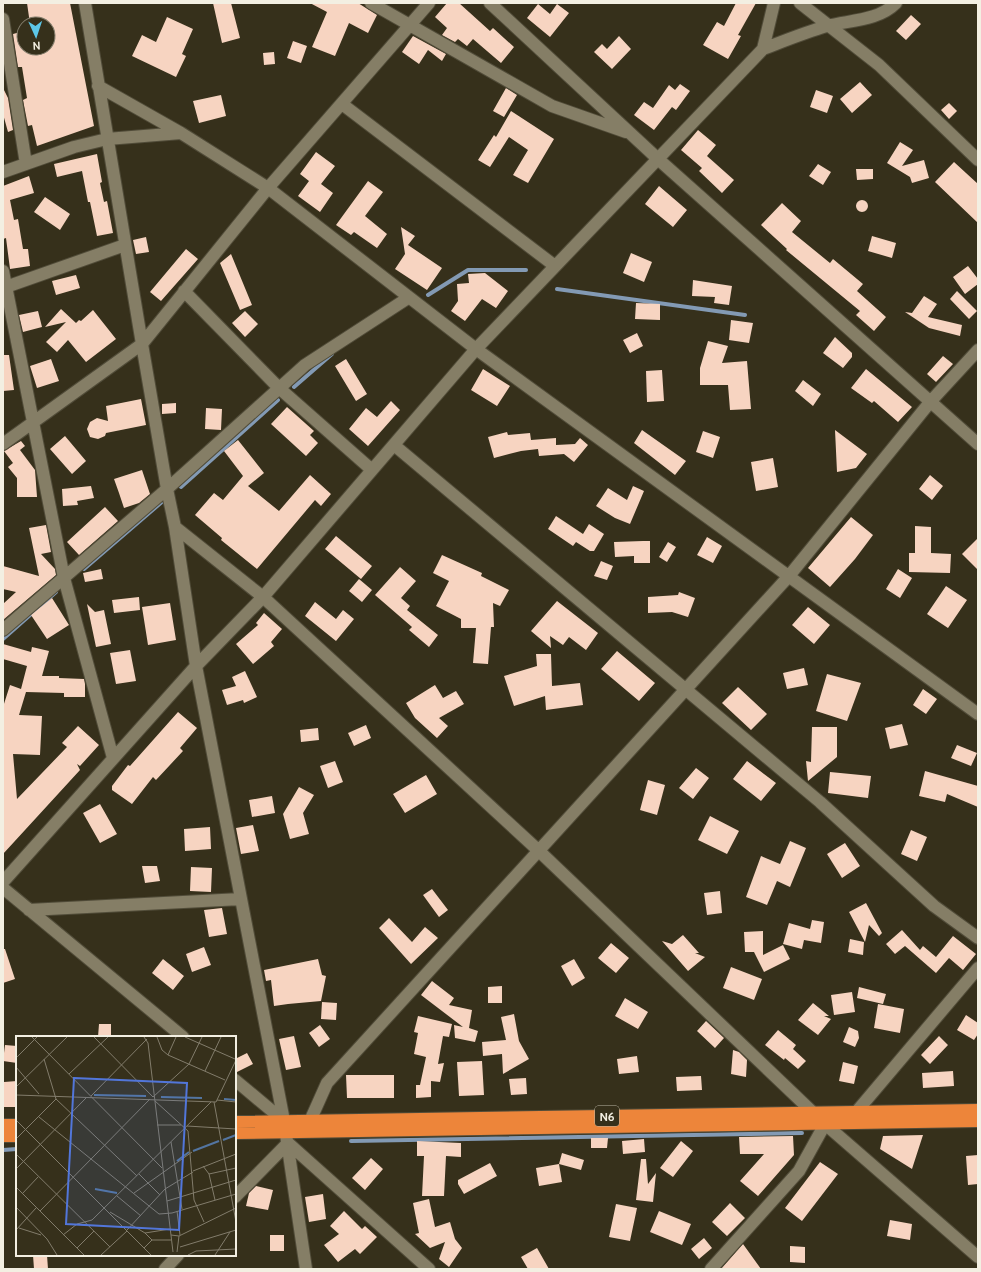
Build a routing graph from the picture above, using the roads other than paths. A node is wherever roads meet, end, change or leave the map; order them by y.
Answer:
1 (86, 3) edge
2 (370, 3) edge
3 (429, 3) edge
4 (490, 3) edge
5 (774, 3) edge
6 (800, 3) edge
7 (896, 3) edge
8 (3, 19) edge
9 (410, 24) junction
10 (828, 26) junction
11 (763, 49) junction
12 (98, 86) junction
13 (342, 104) junction
14 (181, 133) junction
15 (631, 134) junction
16 (107, 139) junction
17 (658, 159) junction
18 (978, 160) edge
19 (26, 164) junction
20 (3, 172) edge
21 (268, 188) junction
22 (125, 245) junction
23 (555, 266) junction
24 (3, 271) edge
25 (5, 287) edge
26 (184, 291) junction
27 (408, 298) junction
28 (142, 344) junction
29 (476, 349) junction
30 (978, 350) edge
31 (280, 388) junction
32 (931, 401) junction
33 (34, 422) junction
34 (3, 444) edge
35 (978, 444) edge
36 (394, 445) junction
37 (372, 470) junction
38 (167, 489) junction
39 (176, 527) junction
40 (789, 576) junction
41 (64, 578) junction
42 (263, 597) junction
43 (3, 630) edge
44 (196, 666) junction
45 (686, 690) junction
46 (978, 714) edge
47 (113, 758) junction
48 (539, 851) junction
49 (3, 882) edge
50 (3, 888) edge
51 (241, 899) junction
52 (29, 910) junction
53 (978, 938) edge
54 (978, 968) edge
55 (182, 1036) edge
56 (236, 1081) edge
57 (978, 1110) edge
58 (858, 1111) junction
59 (815, 1113) junction
60 (310, 1121) junction
61 (978, 1121) edge
62 (236, 1122) edge
63 (847, 1123) junction
64 (825, 1124) junction
65 (3, 1125) edge
66 (16, 1125) edge
67 (286, 1132) junction
68 (236, 1133) edge
69 (3, 1136) edge
70 (16, 1136) edge
71 (236, 1196) edge
72 (177, 1256) edge
73 (978, 1257) edge
74 (165, 1269) edge
75 (306, 1269) edge
76 (429, 1269) edge
77 (711, 1269) edge

1 - 12 street
2 - 9 street
3 - 9 street
4 - 15 street
5 - 11 street
6 - 10 street
7 - 10 street
8 - 19 street
9 - 13 street
9 - 15 street
10 - 11 street
10 - 18 street
11 - 17 street
12 - 14 street
12 - 16 street
13 - 21 street
13 - 23 street
14 - 16 street
14 - 21 street
15 - 17 street
16 - 19 street
16 - 22 street
17 - 23 street
17 - 32 street
19 - 20 street
21 - 26 street
21 - 27 street
22 - 25 street
22 - 28 street
23 - 29 street
24 - 25 street
25 - 33 street
26 - 28 street
26 - 31 street
27 - 29 street
27 - 31 street
28 - 33 street
28 - 38 street
29 - 36 street
29 - 40 street
30 - 32 street
31 - 37 street
31 - 38 street
32 - 35 street
32 - 40 street
33 - 34 street
33 - 41 street
36 - 37 street
36 - 45 street
37 - 42 street
38 - 39 street
38 - 41 street
39 - 42 street
39 - 44 street
40 - 45 street
40 - 46 street
41 - 43 street
41 - 47 street
42 - 44 street
42 - 48 street
44 - 47 street
44 - 51 street
45 - 48 street
45 - 53 street
47 - 49 street
48 - 59 street
48 - 60 street
50 - 52 street
51 - 52 street
51 - 67 street
52 - 55 street
54 - 58 street
56 - 67 street
57 - 58 highway, N6
58 - 59 highway, N6
58 - 63 street
59 - 60 highway, N6
59 - 64 street
60 - 67 highway, N6
61 - 63 highway, N6
62 - 67 highway, N6
63 - 64 highway, N6
64 - 67 highway, N6
64 - 73 street
64 - 77 street
65 - 66 highway
67 - 68 highway, N6
67 - 71 street
67 - 75 street
67 - 76 street
69 - 70 highway
72 - 74 street

